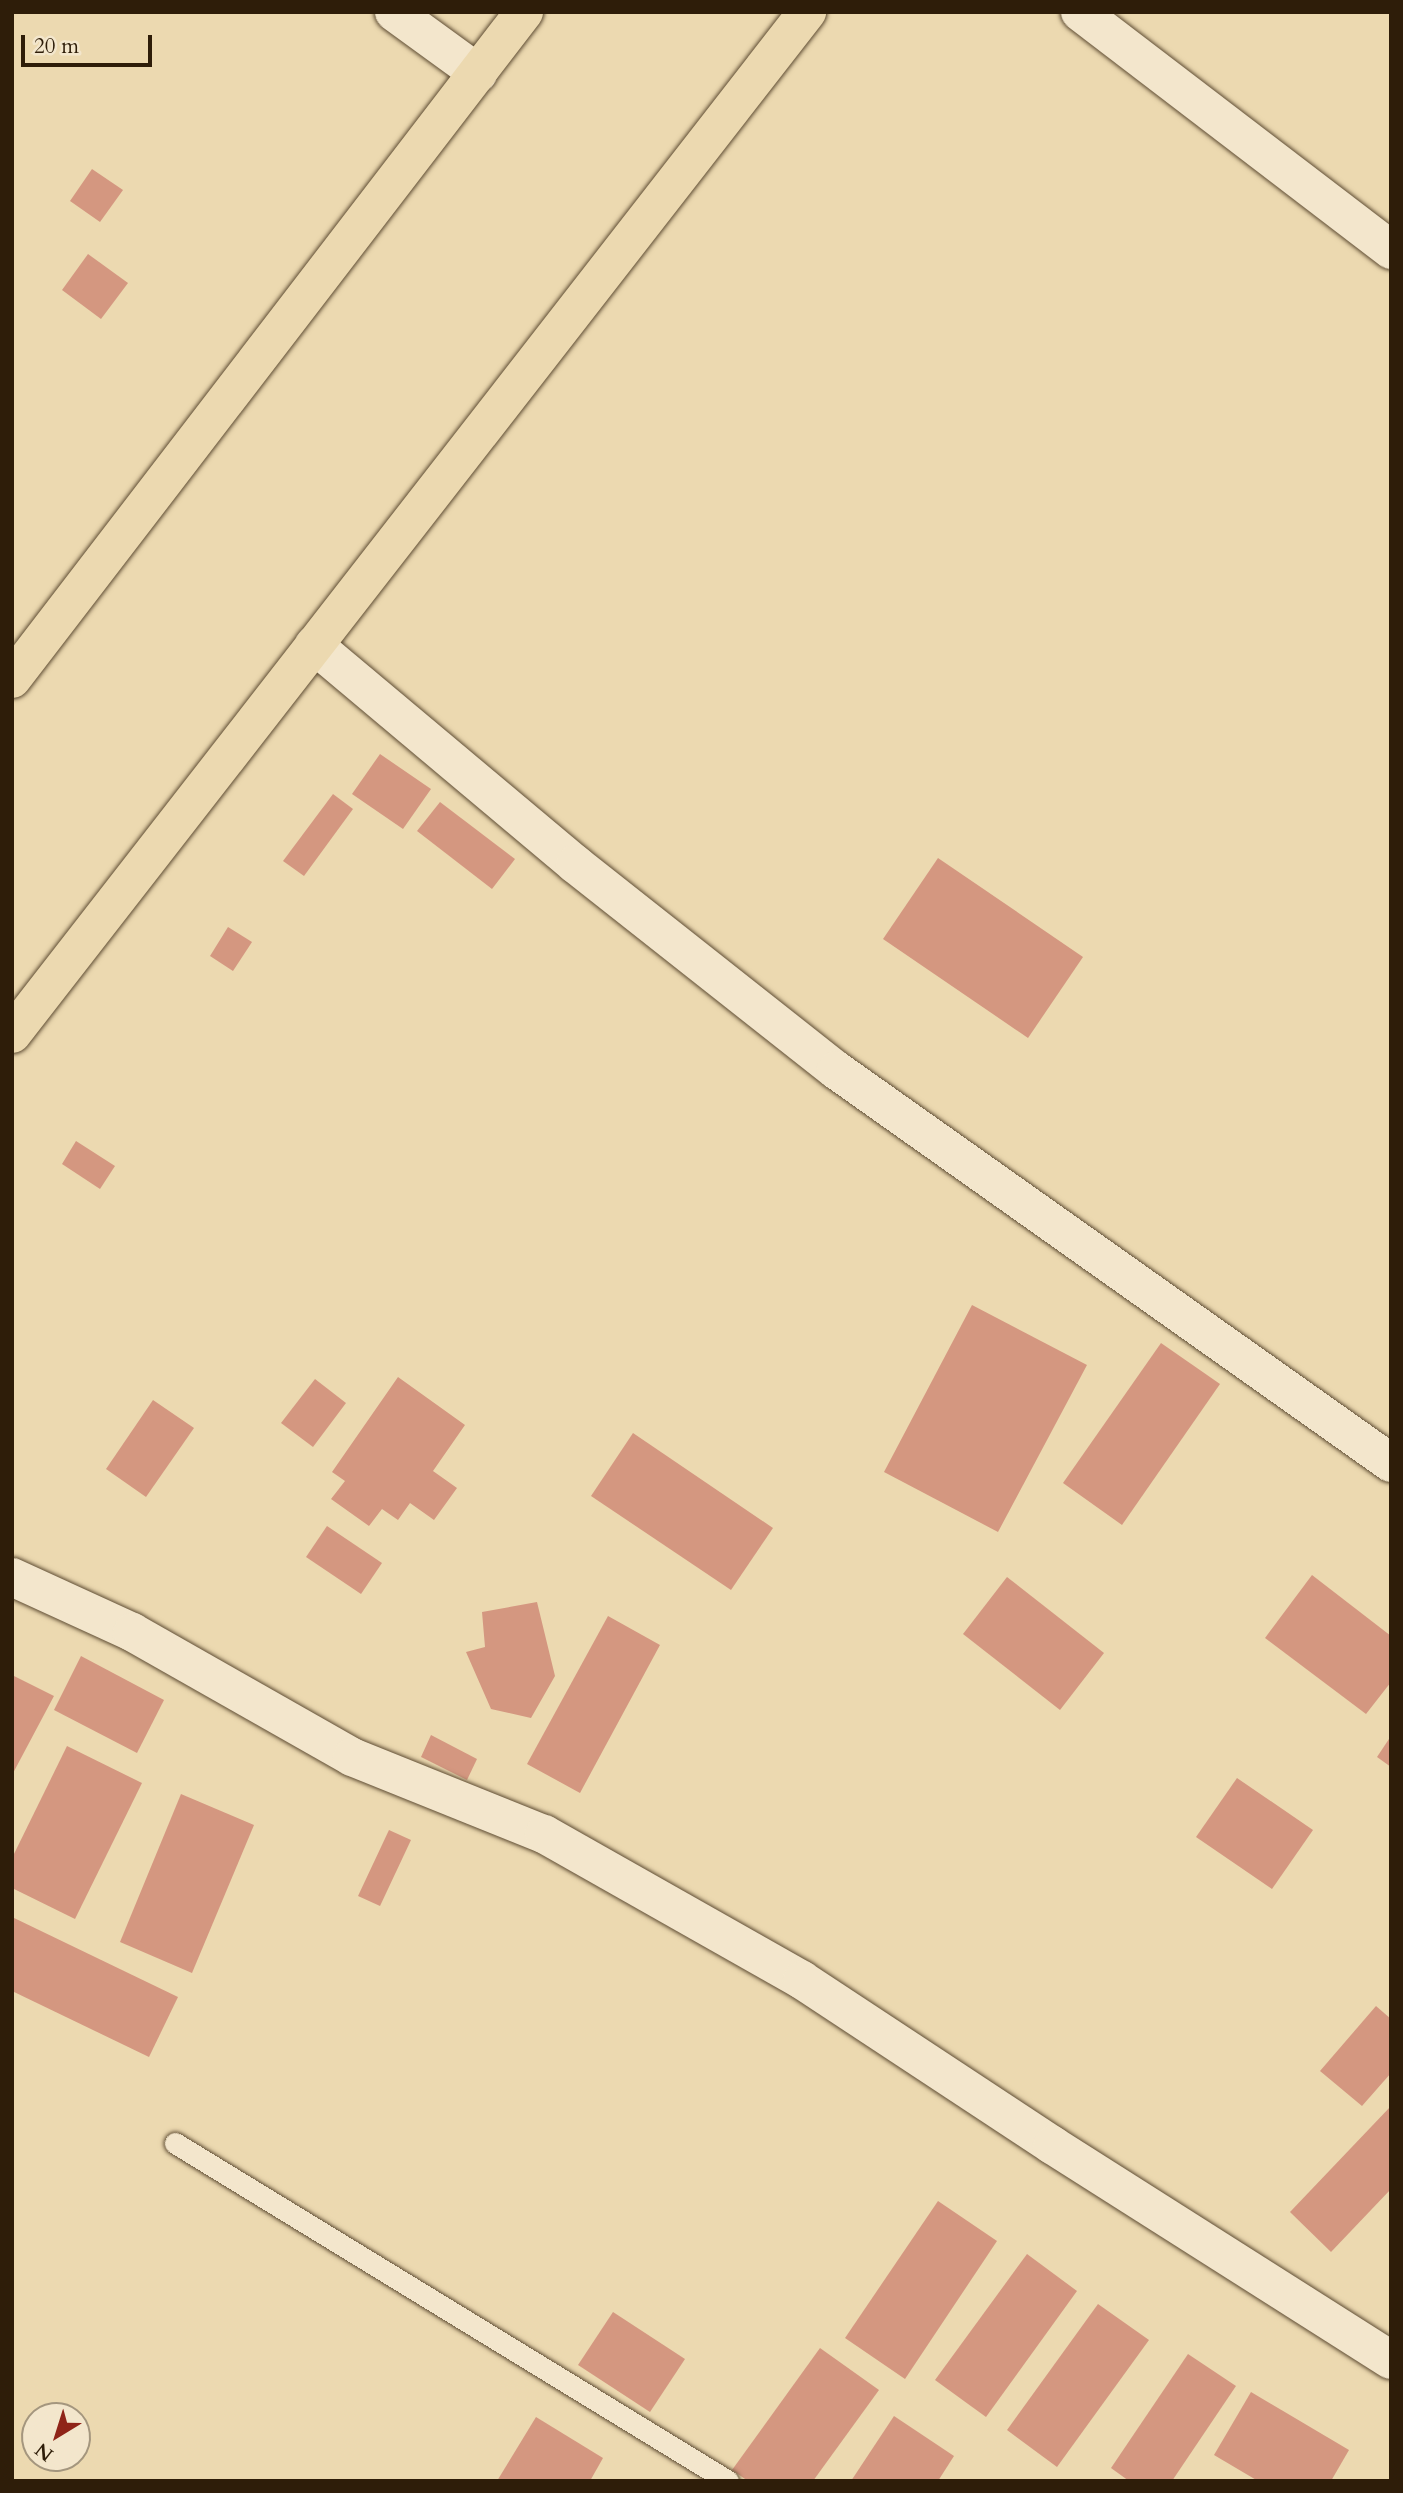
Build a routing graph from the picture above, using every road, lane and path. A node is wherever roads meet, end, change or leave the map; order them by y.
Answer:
1 (394, 12) edge
2 (523, 12) edge
3 (807, 12) edge
4 (1080, 12) edge
5 (478, 73) junction
6 (1391, 250) edge
7 (314, 645) junction
8 (12, 680) edge
9 (12, 1034) edge
10 (1391, 1463) edge
11 (12, 1577) edge
12 (175, 2143) dead end
13 (1391, 2360) edge
14 (728, 2481) edge

1 - 5 street
2 - 5 highway
3 - 7 highway
4 - 6 street
5 - 8 highway
7 - 9 highway
7 - 10 street
11 - 13 street
12 - 14 lane

